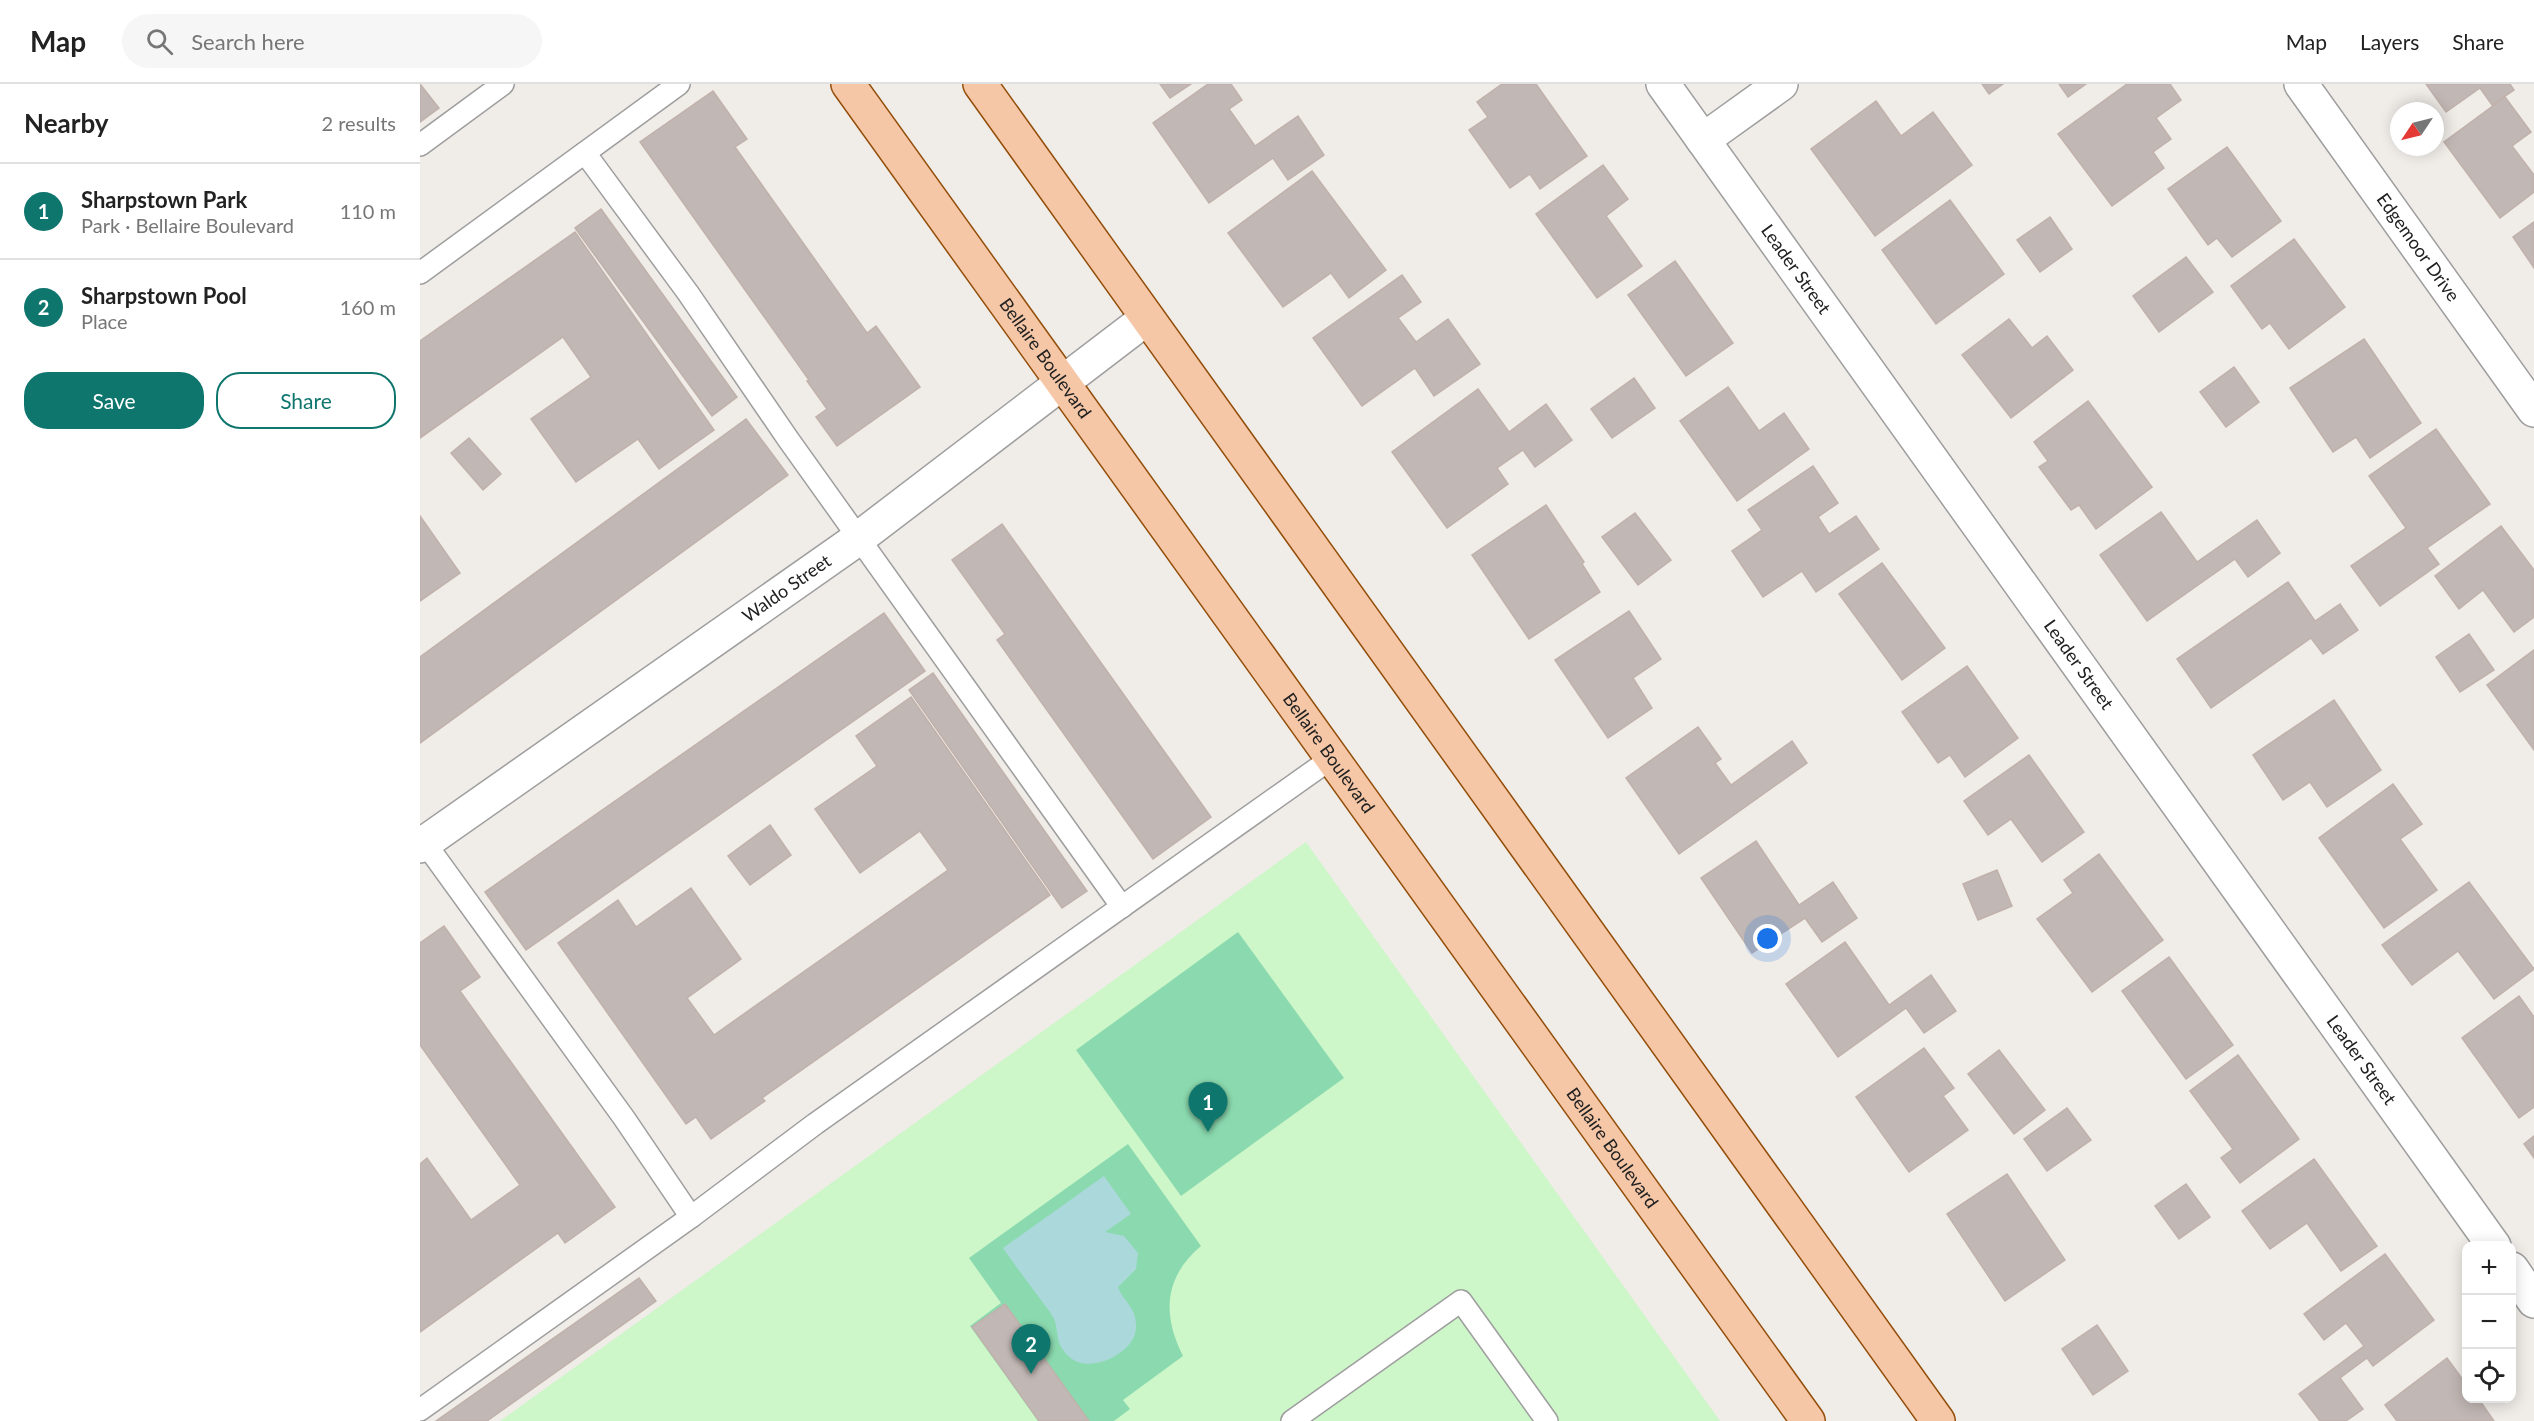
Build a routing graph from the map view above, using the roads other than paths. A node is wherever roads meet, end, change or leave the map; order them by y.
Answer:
1 (503, 84) edge
2 (679, 84) edge
3 (848, 84) edge
4 (980, 84) edge
5 (1663, 84) edge
6 (1781, 84) edge
7 (2301, 84) edge
8 (1703, 140) junction
9 (420, 144) edge
10 (585, 153) junction
11 (420, 273) edge
12 (1147, 318) junction
13 (1062, 382) junction
14 (2534, 410) edge
15 (859, 538) junction
16 (1332, 758) junction
17 (422, 842) edge
18 (1122, 908) junction
19 (691, 1217) junction
20 (2491, 1241) edge
21 (2516, 1276) edge
22 (2534, 1301) edge
23 (420, 1410) edge
24 (1293, 1421) edge
25 (1547, 1421) edge
26 (1808, 1421) edge
27 (1938, 1421) edge

1 - 9 lane
2 - 10 lane
3 - 13 main road, Bellaire Boulevard
4 - 12 main road
5 - 8 street, Leader Street
6 - 8 street
7 - 14 street, Edgemoor Drive
8 - 20 street, Leader Street
10 - 11 lane
10 - 15 lane
12 - 13 street, Waldo Street
12 - 27 main road
13 - 15 street, Waldo Street
13 - 16 main road, Bellaire Boulevard
15 - 17 street, Waldo Street
15 - 18 lane
16 - 18 lane
16 - 26 main road, Bellaire Boulevard
17 - 19 lane
18 - 19 lane
19 - 23 lane
21 - 22 street
24 - 25 lane

